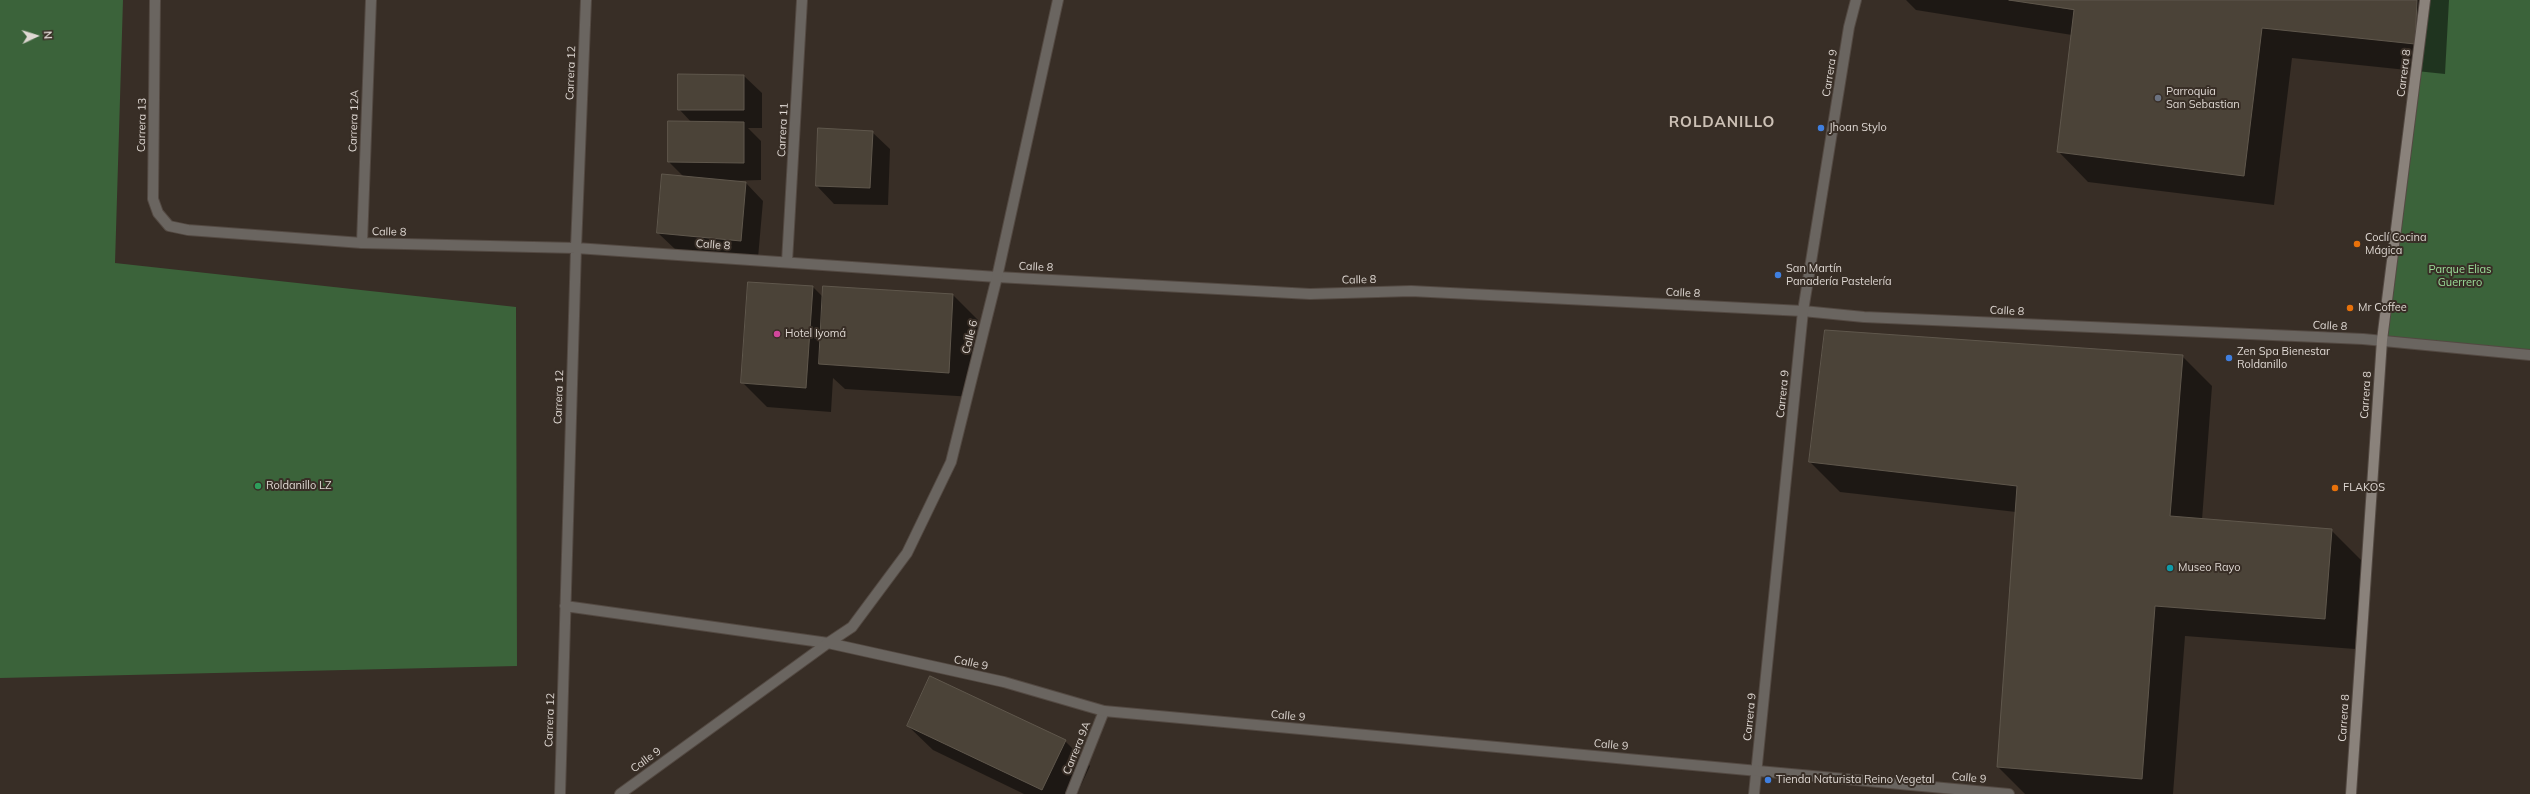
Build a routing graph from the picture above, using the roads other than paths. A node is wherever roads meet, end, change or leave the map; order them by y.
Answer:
1 (155, 0) edge
2 (371, 0) edge
3 (586, 0) edge
4 (802, 0) edge
5 (1058, 0) edge
6 (1856, 0) edge
7 (2425, 0) edge
8 (188, 230) joint
9 (362, 243) junction
10 (576, 248) junction
11 (787, 262) junction
12 (997, 277) junction
13 (1803, 312) junction
14 (2382, 340) junction
15 (2530, 355) edge
16 (565, 606) junction
17 (828, 643) junction
18 (1104, 711) junction
19 (1757, 771) junction
20 (560, 794) edge
21 (620, 794) edge
22 (1071, 794) edge
23 (1754, 794) edge
24 (2009, 794) edge
25 (2351, 794) edge

1 - 8 street, Carrera 13
2 - 9 street, Carrera 12A
3 - 10 street, Carrera 12
4 - 11 street, Carrera 11
5 - 12 street, Calle 6
6 - 13 street, Carrera 9
7 - 14 main road, Carrera 8
8 - 9 street, Calle 8
9 - 10 street, Calle 8
10 - 11 street, Calle 8
10 - 16 street, Carrera 12
11 - 12 street, Calle 8
12 - 13 street, Calle 8
12 - 17 street, Calle 6
13 - 14 street, Calle 8
13 - 19 street, Carrera 9
14 - 15 street, Calle 8
14 - 25 main road, Carrera 8
16 - 17 street
16 - 20 street, Carrera 12
17 - 18 street, Calle 9
17 - 21 street, Calle 9
18 - 19 street, Calle 9
18 - 22 street, Carrera 9A
19 - 23 street, Carrera 9
19 - 24 street, Calle 9

